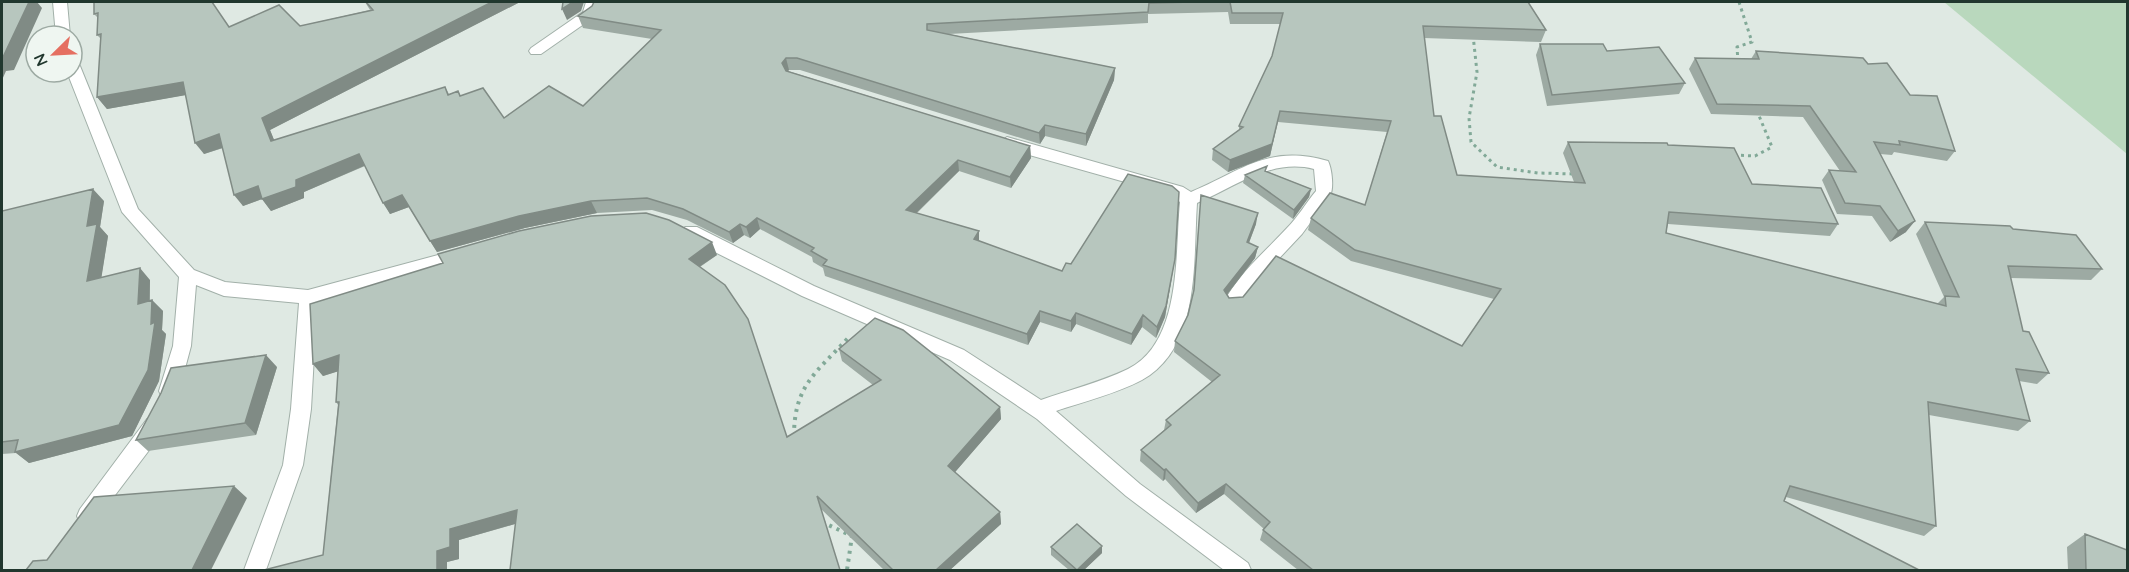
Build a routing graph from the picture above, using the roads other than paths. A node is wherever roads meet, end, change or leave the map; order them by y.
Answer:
1 (60, 2) edge
2 (593, 2) edge
3 (62, 24) edge
4 (536, 51) dead end
5 (79, 84) edge
6 (989, 136) edge
7 (1189, 200) junction
8 (670, 223) edge
9 (483, 249) edge
10 (188, 275) junction
11 (308, 297) junction
12 (1233, 302) edge
13 (1040, 409) junction
14 (78, 528) edge
15 (255, 570) edge
16 (1240, 570) edge

1 - 3 street
2 - 4 street
5 - 10 street
6 - 7 street
7 - 12 street
7 - 13 street
8 - 13 street
9 - 11 street
10 - 11 street
10 - 14 street
11 - 15 street
13 - 16 street

